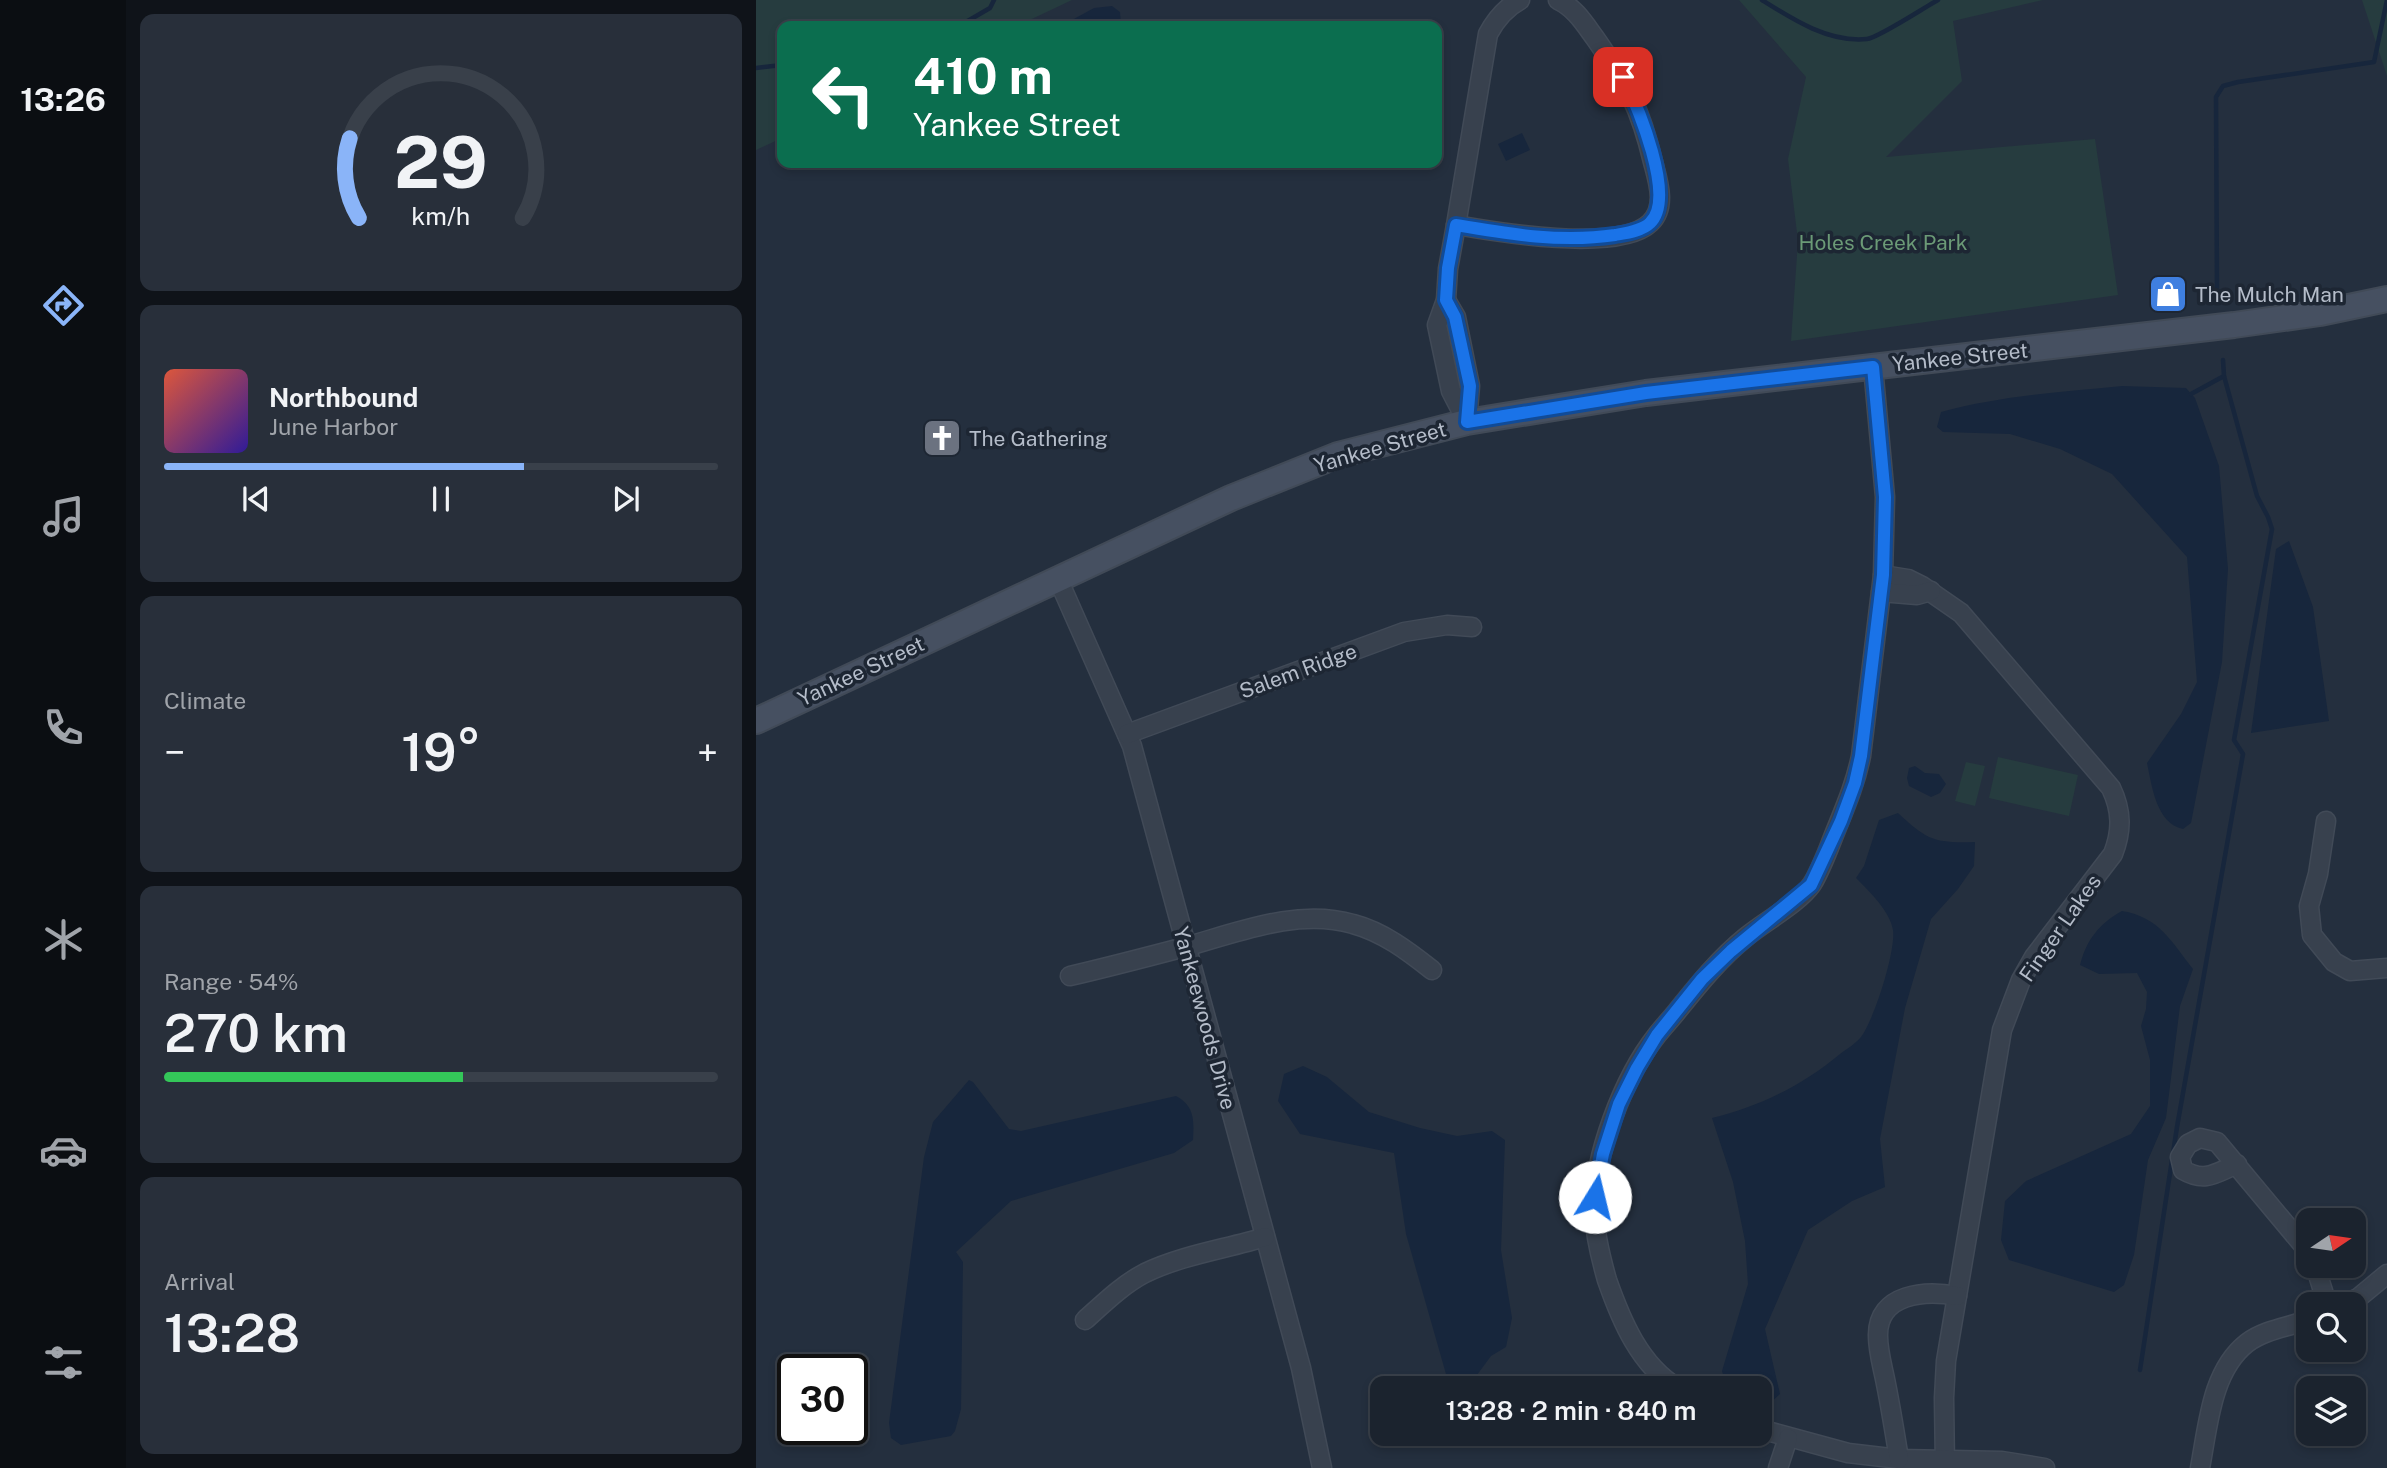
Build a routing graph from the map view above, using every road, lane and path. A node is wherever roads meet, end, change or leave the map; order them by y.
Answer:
1 (1520, 0) edge
2 (1558, 0) edge
3 (1456, 225) junction
4 (2387, 299) edge
5 (1873, 367) junction
6 (1467, 422) junction
7 (1058, 579) junction
8 (1882, 583) junction
9 (1472, 627) dead end
10 (756, 721) edge
11 (1127, 734) junction
12 (2326, 821) dead end
13 (1185, 947) junction
14 (2387, 968) edge
15 (1432, 970) dead end
16 (1070, 976) dead end
17 (2237, 1164) dead end
18 (2296, 1236) edge
19 (1265, 1237) junction
20 (2387, 1274) edge
21 (2365, 1292) edge
22 (1957, 1296) junction
23 (1085, 1320) dead end
24 (2296, 1324) edge
25 (1663, 1376) edge
26 (1772, 1433) edge
27 (1788, 1438) junction
28 (1899, 1459) junction
29 (1945, 1464) edge
30 (1322, 1468) edge
31 (1779, 1468) edge
32 (2045, 1468) edge
33 (2200, 1468) edge

1 - 3 street
2 - 3 street
3 - 6 street
4 - 5 street, Yankee Street
5 - 6 street, Yankee Street
5 - 8 street
6 - 7 street, Yankee Street
7 - 10 street, Yankee Street
7 - 11 street, Yankeewoods Drive
8 - 22 street, Finger Lakes
8 - 25 street
9 - 11 street, Salem Ridge
11 - 13 street, Yankeewoods Drive
12 - 14 street
13 - 15 street
13 - 16 street
13 - 19 street, Yankeewoods Drive
17 - 18 street
19 - 23 street
19 - 30 street, Yankeewoods Drive
20 - 21 street
22 - 28 street
22 - 29 street, Finger Lakes
24 - 33 street
26 - 27 street
27 - 28 street
27 - 31 street
28 - 29 street
29 - 32 street

